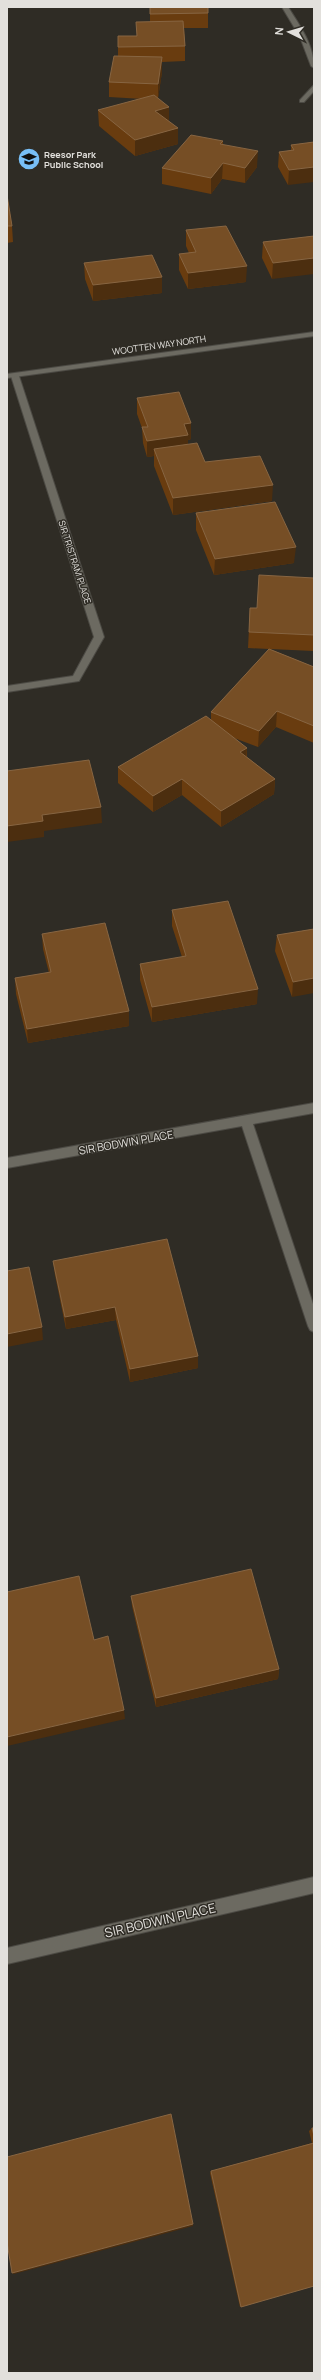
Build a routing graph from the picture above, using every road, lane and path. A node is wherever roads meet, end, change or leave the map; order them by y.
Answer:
1 (285, 7) edge
2 (314, 66) edge
3 (314, 87) edge
4 (302, 101) dead end
5 (314, 334) edge
6 (11, 376) edge
7 (7, 689) edge
8 (314, 1108) edge
9 (246, 1120) junction
10 (7, 1163) edge
11 (314, 1326) edge
12 (314, 1885) edge
13 (7, 1956) edge

1 - 2 street
3 - 4 street
5 - 6 street, WOOTTEN WAY NORTH
6 - 7 street, SIR TRISTRAM PLACE
8 - 9 street, SIR BODWIN PLACE
9 - 10 street, SIR BODWIN PLACE
9 - 11 street
12 - 13 street, SIR BODWIN PLACE

